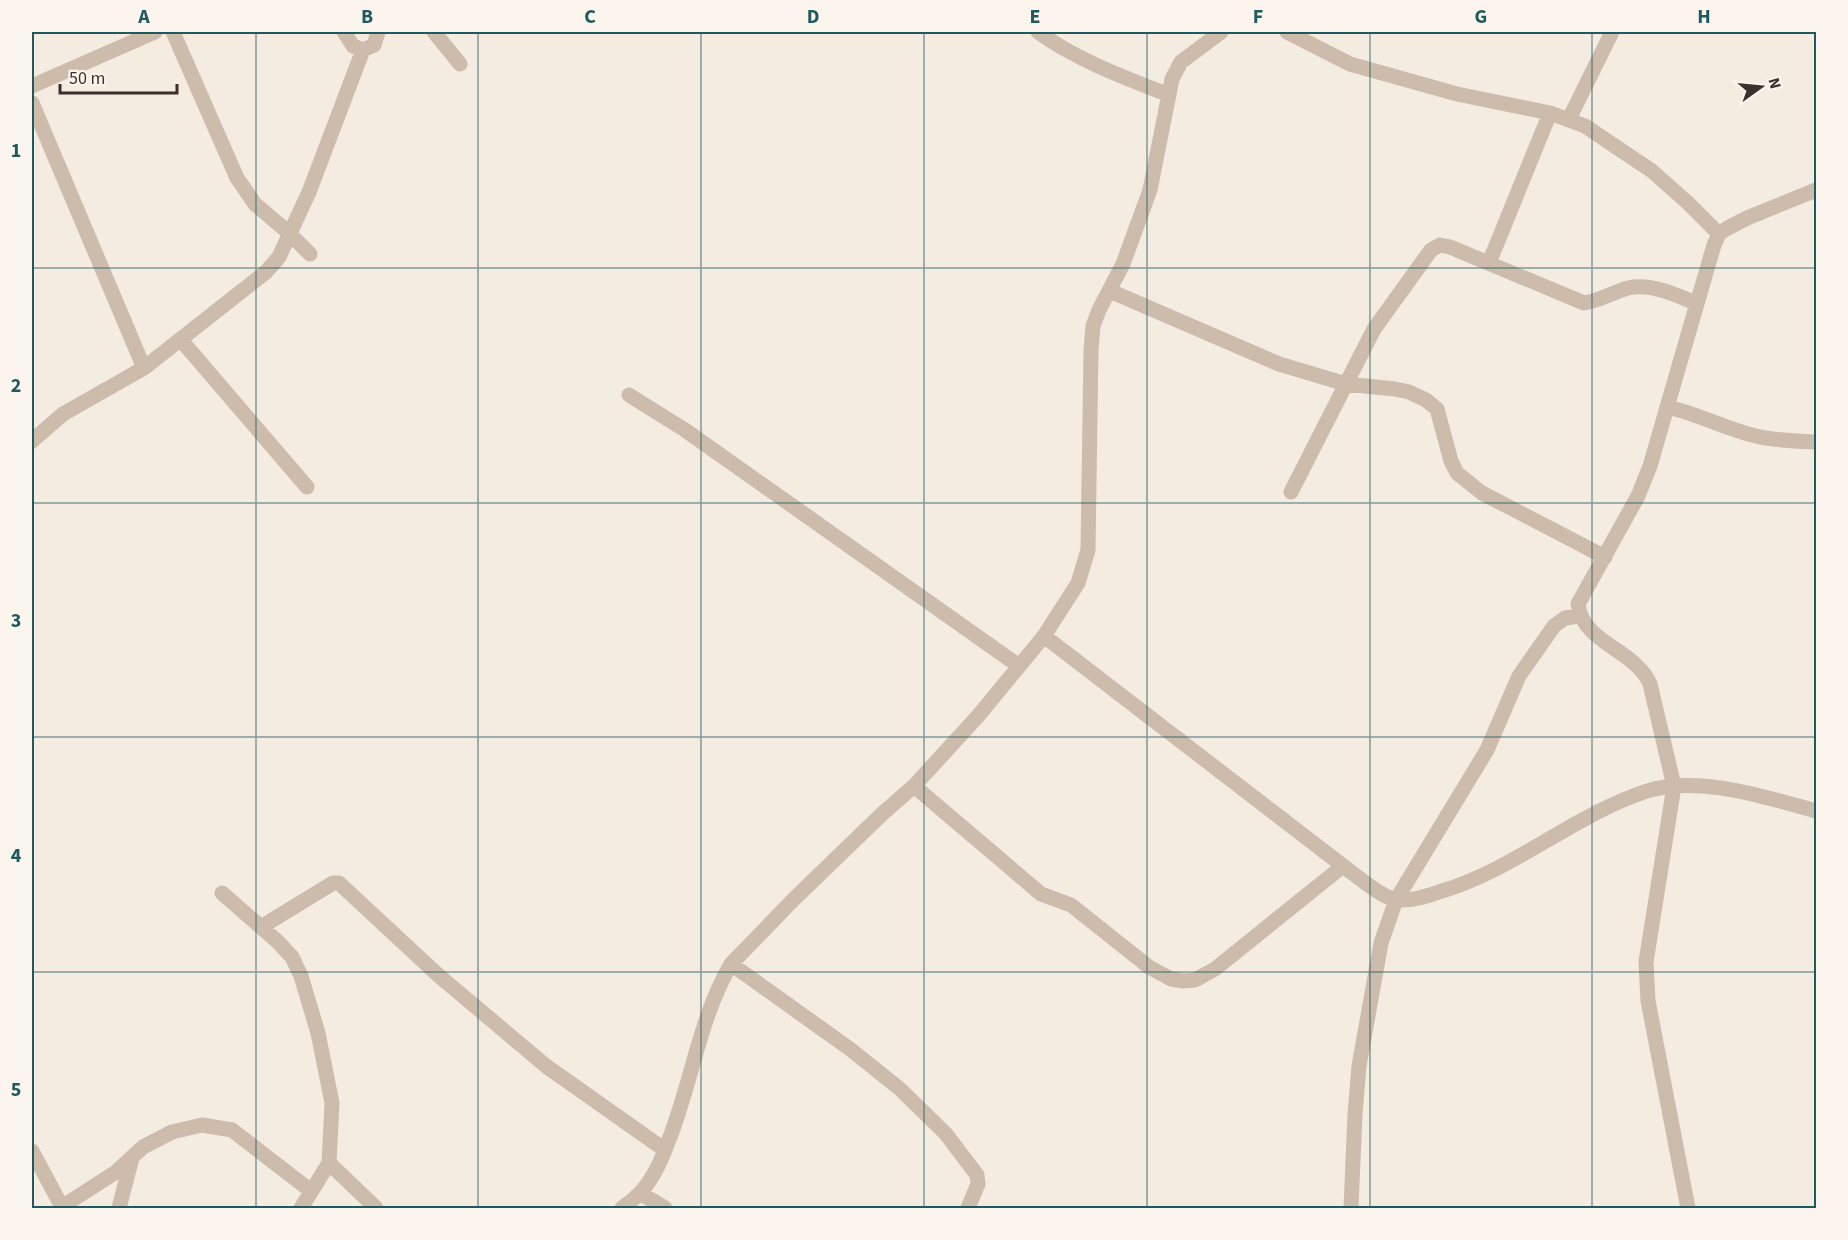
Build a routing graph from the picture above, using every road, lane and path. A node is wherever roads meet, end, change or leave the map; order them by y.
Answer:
1 (155, 32) edge
2 (173, 32) edge
3 (344, 32) edge
4 (378, 32) edge
5 (434, 32) edge
6 (1038, 32) edge
7 (1221, 32) edge
8 (1287, 32) edge
9 (1612, 32) edge
10 (363, 50) junction
11 (460, 64) dead end
12 (32, 86) edge
13 (1168, 95) junction
14 (32, 103) edge
15 (1550, 113) junction
16 (1569, 118) junction
17 (1816, 190) edge
18 (290, 233) junction
19 (1719, 234) junction
20 (310, 254) dead end
21 (1489, 263) junction
22 (1110, 291) junction
23 (1697, 304) junction
24 (181, 340) junction
25 (144, 368) junction
26 (1346, 384) junction
27 (629, 395) dead end
28 (1668, 407) junction
29 (32, 441) edge
30 (1816, 442) edge
31 (307, 487) dead end
32 (1291, 492) dead end
33 (1605, 557) junction
34 (1579, 616) junction
35 (1044, 636) junction
36 (1019, 666) junction
37 (914, 786) junction
38 (1674, 786) junction
39 (1816, 811) edge
40 (1343, 866) junction
41 (222, 893) dead end
42 (1395, 900) junction
43 (261, 927) junction
44 (731, 964) junction
45 (665, 1150) junction
46 (32, 1151) edge
47 (132, 1158) junction
48 (329, 1163) junction
49 (311, 1191) junction
50 (640, 1193) junction
51 (61, 1208) edge
52 (119, 1209) edge
53 (301, 1209) edge
54 (376, 1209) edge
55 (622, 1209) edge
56 (665, 1209) edge
57 (968, 1209) edge
58 (1351, 1209) edge
59 (1688, 1209) edge

1 - 12 street
2 - 18 street
3 - 10 street
4 - 10 street
5 - 11 street
6 - 13 street
7 - 13 street
8 - 15 street
9 - 16 street
10 - 18 street
13 - 22 street
14 - 25 street
15 - 16 street
15 - 21 street
16 - 19 street
17 - 19 street
18 - 20 street
18 - 24 street
19 - 23 street
21 - 23 street
21 - 26 street
22 - 26 street
22 - 35 street
23 - 28 street
24 - 25 street
24 - 31 street
25 - 29 street
26 - 32 street
26 - 33 street
27 - 36 street
28 - 30 street
28 - 33 street
33 - 34 street
34 - 38 street
34 - 42 street
35 - 36 street
35 - 40 street
36 - 37 street
37 - 40 street
37 - 44 street
38 - 39 street
38 - 42 street
38 - 59 street
40 - 42 street
41 - 43 street
42 - 58 street
43 - 45 street
43 - 48 street
44 - 45 street
44 - 57 street
45 - 50 street
46 - 51 street
47 - 49 street
47 - 51 street
47 - 52 street
48 - 49 street
48 - 54 street
49 - 53 street
50 - 55 street
50 - 56 street

